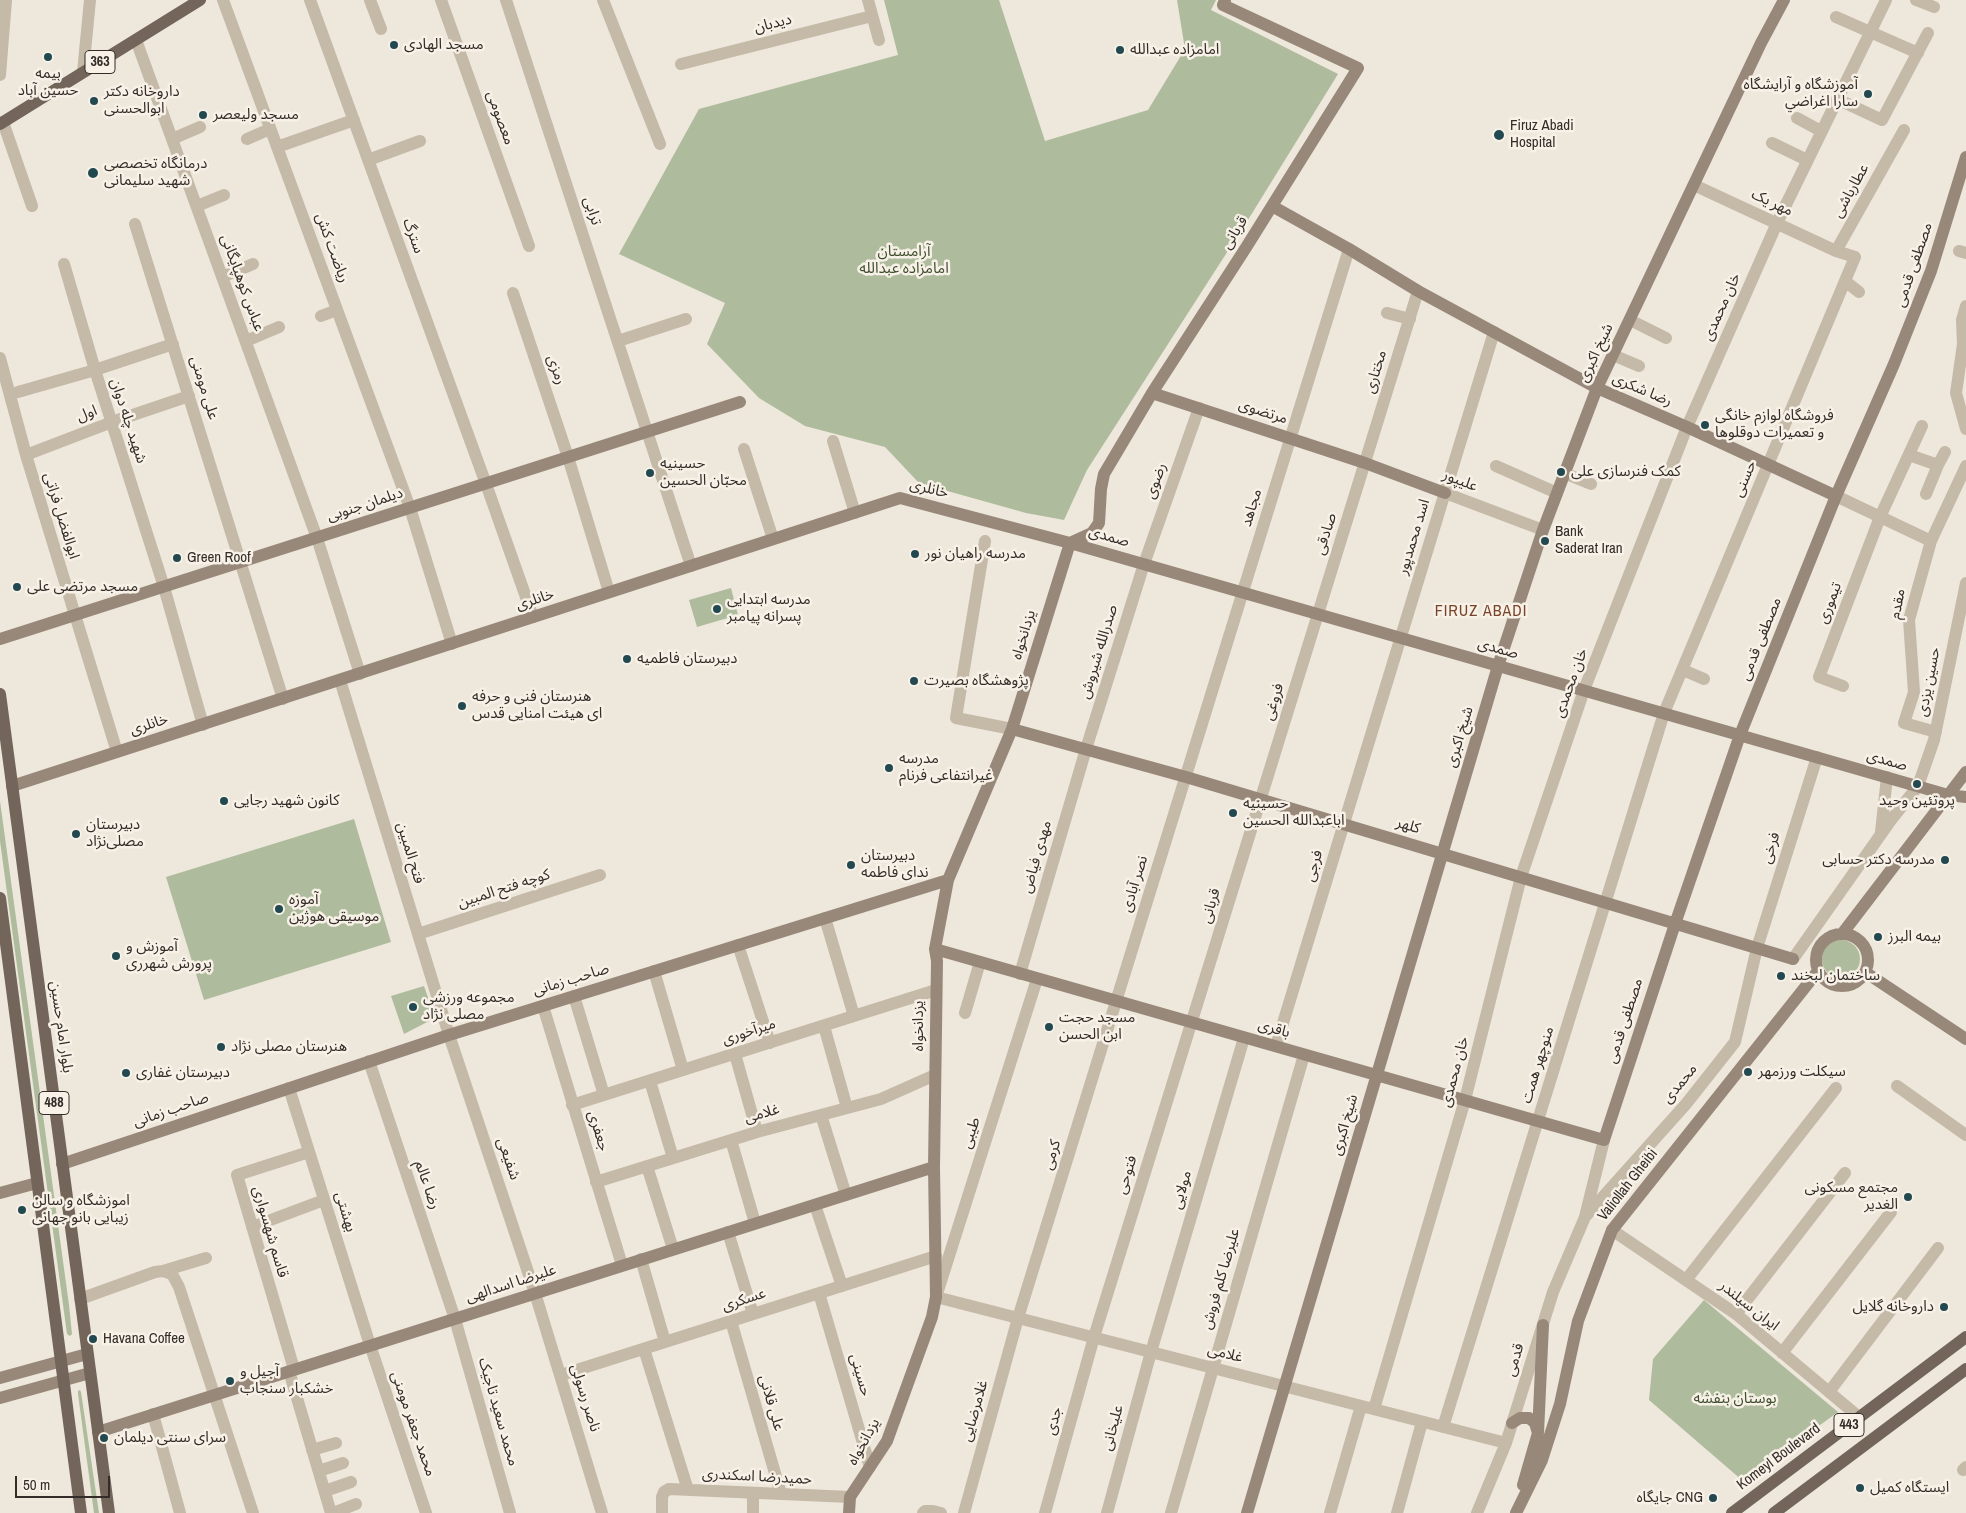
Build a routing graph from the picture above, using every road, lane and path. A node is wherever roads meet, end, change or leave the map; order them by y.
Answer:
1 (6, 0) edge
2 (90, 0) edge
3 (200, 0) edge
4 (223, 0) edge
5 (310, 0) edge
6 (370, 0) edge
7 (441, 0) edge
8 (506, 0) edge
9 (603, 0) edge
10 (868, 0) edge
11 (1226, 0) edge
12 (1784, 0) edge
13 (1886, 0) edge
14 (1916, 0) edge
15 (1934, 7) dead end
16 (872, 16) junction
17 (1836, 17) dead end
18 (381, 29) dead end
19 (1871, 32) junction
20 (1928, 33) dead end
21 (136, 40) junction
22 (879, 40) dead end
23 (1918, 53) junction
24 (681, 64) dead end
25 (83, 72) junction
26 (0, 75) edge
27 (1837, 99) junction
28 (1797, 118) dead end
29 (354, 120) junction
30 (1, 123) edge
31 (200, 127) dead end
32 (270, 129) junction
33 (1904, 130) dead end
34 (1821, 131) junction
35 (172, 139) junction
36 (247, 139) dead end
37 (420, 141) dead end
38 (1772, 143) dead end
39 (660, 144) dead end
40 (277, 147) junction
41 (1966, 157) edge
42 (368, 160) junction
43 (1807, 160) junction
44 (1694, 185) junction
45 (224, 195) dead end
46 (32, 206) dead end
47 (196, 206) junction
48 (1272, 206) junction
49 (1777, 223) junction
50 (135, 224) dead end
51 (529, 246) dead end
52 (1349, 249) junction
53 (1836, 252) junction
54 (64, 264) dead end
55 (253, 264) dead end
56 (222, 277) junction
57 (1845, 281) junction
58 (1418, 291) junction
59 (1859, 292) dead end
60 (513, 293) dead end
61 (1966, 306) edge
62 (337, 310) junction
63 (1387, 313) dead end
64 (321, 316) dead end
65 (686, 319) dead end
66 (1410, 319) junction
67 (1630, 320) junction
68 (279, 327) dead end
69 (1494, 332) junction
70 (1666, 338) dead end
71 (246, 341) junction
72 (618, 341) junction
73 (173, 344) junction
74 (1613, 355) junction
75 (0, 358) edge
76 (1639, 366) dead end
77 (95, 370) junction
78 (1597, 388) junction
79 (18, 392) dead end
80 (1152, 393) junction
81 (189, 396) junction
82 (740, 402) dead end
83 (1199, 408) junction
84 (112, 422) junction
85 (1687, 426) junction
86 (1922, 426) dead end
87 (1966, 429) edge
88 (648, 432) junction
89 (1290, 438) junction
90 (833, 441) dead end
91 (744, 448) dead end
92 (1945, 452) dead end
93 (26, 455) junction
94 (1909, 455) junction
95 (568, 457) junction
96 (1365, 463) junction
97 (1768, 464) junction
98 (1938, 465) junction
99 (1496, 466) dead end
100 (1966, 466) edge
101 (1564, 473) junction
102 (486, 484) junction
103 (1591, 484) dead end
104 (1445, 493) junction
105 (1557, 493) junction
106 (1926, 494) dead end
107 (1836, 496) junction
108 (410, 508) junction
109 (855, 513) junction
110 (1880, 517) junction
111 (1542, 530) junction
112 (317, 538) junction
113 (773, 540) junction
114 (985, 541) dead end
115 (1931, 541) junction
116 (1070, 543) junction
117 (241, 562) junction
118 (1144, 564) junction
119 (691, 566) junction
120 (1966, 583) edge
121 (164, 587) junction
122 (610, 592) junction
123 (1243, 592) junction
124 (1318, 614) junction
125 (75, 615) junction
126 (532, 617) junction
127 (1401, 638) junction
128 (0, 639) edge
129 (452, 644) junction
130 (1498, 666) junction
131 (1683, 670) junction
132 (360, 674) junction
133 (1704, 679) dead end
134 (340, 680) junction
135 (1843, 686) dead end
136 (1584, 690) junction
137 (0, 694) edge
138 (283, 699) junction
139 (1664, 714) junction
140 (203, 724) junction
141 (1012, 729) junction
142 (1936, 732) junction
143 (1740, 735) junction
144 (1086, 749) junction
145 (117, 752) junction
146 (1817, 757) junction
147 (1966, 772) edge
148 (1186, 777) junction
149 (1886, 777) junction
150 (12, 786) junction
151 (1918, 786) junction
152 (1948, 795) junction
153 (1966, 798) edge
154 (1261, 799) junction
155 (1344, 824) junction
156 (1881, 834) junction
157 (1442, 854) junction
158 (600, 875) dead end
159 (1521, 877) junction
160 (948, 880) junction
161 (0, 898) edge
162 (1606, 903) junction
163 (825, 918) junction
164 (1675, 924) junction
165 (418, 934) junction
166 (1842, 934) junction
167 (738, 945) junction
168 (1757, 948) junction
169 (935, 949) junction
170 (1793, 959) joint
171 (980, 962) junction
172 (654, 971) junction
173 (1818, 971) junction
174 (1865, 972) junction
175 (1020, 974) junction
176 (1038, 979) junction
177 (936, 990) junction
178 (574, 996) junction
179 (1116, 1001) junction
180 (543, 1006) junction
181 (965, 1013) dead end
182 (854, 1016) junction
183 (1192, 1022) junction
184 (824, 1026) junction
185 (449, 1035) junction
186 (1244, 1038) junction
187 (1966, 1038) edge
188 (770, 1043) junction
189 (1276, 1046) junction
190 (735, 1054) junction
191 (1304, 1055) junction
192 (369, 1062) junction
193 (683, 1070) junction
194 (935, 1075) junction
195 (1377, 1076) junction
196 (650, 1081) junction
197 (1897, 1086) dead end
198 (289, 1088) junction
199 (1836, 1088) dead end
200 (604, 1095) junction
201 (1465, 1100) junction
202 (572, 1105) junction
203 (846, 1108) junction
204 (822, 1115) junction
205 (1538, 1121) junction
206 (758, 1132) junction
207 (1966, 1134) edge
208 (731, 1140) junction
209 (1604, 1140) junction
210 (309, 1152) junction
211 (673, 1158) junction
212 (62, 1164) junction
213 (647, 1166) junction
214 (934, 1167) junction
215 (1845, 1173) dead end
216 (596, 1182) junction
217 (37, 1183) junction
218 (0, 1193) edge
219 (846, 1195) junction
220 (324, 1200) junction
221 (816, 1205) junction
222 (1891, 1212) dead end
223 (1586, 1218) junction
224 (755, 1223) junction
225 (252, 1228) junction
226 (1612, 1230) junction
227 (728, 1232) junction
228 (1938, 1248) dead end
229 (674, 1249) junction
230 (936, 1256) junction
231 (206, 1258) dead end
232 (641, 1259) junction
233 (622, 1265) junction
234 (168, 1273) junction
235 (1686, 1280) junction
236 (842, 1286) junction
237 (536, 1293) junction
238 (820, 1293) junction
239 (936, 1297) junction
240 (80, 1299) junction
241 (753, 1314) junction
242 (1736, 1314) junction
243 (1018, 1318) junction
244 (455, 1319) junction
245 (731, 1321) junction
246 (1542, 1325) junction
247 (1094, 1337) junction
248 (1966, 1337) edge
249 (665, 1342) junction
250 (370, 1345) junction
251 (644, 1349) junction
252 (1151, 1352) junction
253 (1782, 1352) junction
254 (88, 1354) junction
255 (61, 1361) junction
256 (1212, 1368) junction
257 (1966, 1369) edge
258 (292, 1370) junction
259 (90, 1373) junction
260 (561, 1375) junction
261 (5, 1376) edge
262 (63, 1380) junction
263 (1285, 1386) junction
264 (1829, 1392) junction
265 (14, 1394) junction
266 (214, 1396) junction
267 (0, 1398) edge
268 (1361, 1406) junction
269 (1374, 1409) junction
270 (153, 1414) junction
271 (1859, 1417) junction
272 (1422, 1422) junction
273 (1512, 1423) junction
274 (1443, 1427) junction
275 (98, 1432) junction
276 (1538, 1433) junction
277 (336, 1443) dead end
278 (1506, 1443) junction
279 (312, 1450) junction
280 (343, 1462) dead end
281 (870, 1466) junction
282 (319, 1471) junction
283 (351, 1482) dead end
284 (688, 1490) junction
285 (325, 1491) junction
286 (753, 1493) junction
287 (781, 1494) junction
288 (850, 1497) junction
289 (356, 1504) dead end
290 (81, 1513) edge
291 (109, 1513) edge
292 (180, 1513) edge
293 (253, 1513) edge
294 (332, 1513) edge
295 (426, 1513) edge
296 (510, 1513) edge
297 (602, 1513) edge
298 (662, 1513) edge
299 (752, 1513) edge
300 (849, 1513) edge
301 (923, 1513) edge
302 (941, 1513) edge
303 (964, 1513) edge
304 (1045, 1513) edge
305 (1107, 1513) edge
306 (1171, 1513) edge
307 (1247, 1513) edge
308 (1330, 1513) edge
309 (1397, 1513) edge
310 (1477, 1513) edge
311 (1516, 1513) edge
312 (1732, 1513) edge
313 (1774, 1513) edge

1 - 26 street
2 - 25 street
3 - 21 main road, 363
4 - 32 street, ریاضت کش
5 - 29 street, سترگ
6 - 18 street
7 - 51 street, معصومی
8 - 72 street, ترابی
9 - 39 street
10 - 16 street
11 - 48 street, قربانی
12 - 44 street, شیخ اکبری
13 - 19 street, خان محمدی
14 - 15 street
16 - 22 street
16 - 24 street, دیدبان
17 - 19 street
19 - 23 street
19 - 27 street, خان محمدی
20 - 23 street
21 - 25 main road, 363
21 - 35 street, عباس کوهپایگانی
23 - 27 street
25 - 30 main road, 363
27 - 34 street, خان محمدی
28 - 34 street
29 - 40 street
29 - 42 street, سترگ
30 - 46 street
31 - 35 street
32 - 36 street
32 - 40 street, ریاضت کش
33 - 53 street, عطارباشی
34 - 43 street, خان محمدی
35 - 47 street, عباس کوهپایگانی
37 - 42 street
38 - 43 street
40 - 62 street, ریاضت کش
41 - 107 street, مصطفی قدمی
42 - 102 street, سترگ
43 - 49 street, خان محمدی
44 - 49 street, مهر یک
44 - 67 street, شیخ اکبری
45 - 47 street
47 - 56 street, عباس کوهپایگانی
48 - 52 street, رضا شکری
48 - 80 street, قربانی
49 - 53 street, مهر یک
49 - 85 street, خان محمدی
50 - 73 street, علی مومنی
52 - 58 street, رضا شکری
52 - 89 street, مجاهد
53 - 57 street, حسنی
54 - 77 street, شهید چله دوان
55 - 56 street
56 - 71 street, عباس کوهپایگانی
57 - 59 street
57 - 97 street, حسنی
58 - 66 street, مختاری
58 - 69 street, رضا شکری
60 - 95 street, رمزی
61 - 87 street
62 - 64 street
62 - 108 street, ریاضت کش
63 - 66 street
65 - 72 street
66 - 96 street, مختاری
67 - 70 street
67 - 74 street, شیخ اکبری
68 - 71 street
69 - 78 street, رضا شکری
69 - 104 street, اسد محمدپور
71 - 112 street, عباس کوهپایگانی
72 - 88 street, ترابی
73 - 77 street
73 - 81 street, علی مومنی
74 - 76 street
74 - 78 street, شیخ اکبری
75 - 93 street, ابوالفضل فراتی
77 - 79 street
77 - 84 street, شهید چله دوان
78 - 85 street, رضا شکری
78 - 101 street, شیخ اکبری
80 - 83 street, مرتضوی
80 - 116 street, قربانی
81 - 84 street, اول
81 - 117 street, علی مومنی
82 - 88 street, دیلمان جنوبی
83 - 89 street, مرتضوی
83 - 118 street, رضوی
84 - 93 street, اول
84 - 121 street, شهید چله دوان
85 - 97 street, رضا شکری
85 - 136 street, خان محمدی
86 - 94 street
88 - 95 street, دیلمان جنوبی
88 - 119 street, ترابی
89 - 96 street, مرتضوی
89 - 123 street, مجاهد
90 - 109 street
91 - 113 street
92 - 98 street
93 - 125 street, ابوالفضل فراتی
94 - 98 street
94 - 110 street
95 - 102 street, دیلمان جنوبی
95 - 122 street, رمزی
96 - 104 street, علیپور
96 - 124 street, صادقی
97 - 107 street, رضا شکری
97 - 131 street, حسنی
98 - 106 street
99 - 105 street
100 - 115 street, مقدم
101 - 103 street
101 - 105 street, شیخ اکبری
102 - 108 street, دیلمان جنوبی
102 - 126 street, سترگ
104 - 111 street, علیپور
104 - 127 street, اسد محمدپور
105 - 111 street, شیخ اکبری
107 - 110 street, رضا شکری
107 - 143 street, مصطفی قدمی
108 - 112 street, دیلمان جنوبی
108 - 129 street, ریاضت کش
109 - 113 street, خانلری
109 - 116 street, خانلری
110 - 115 street, رضا شکری
110 - 135 street, تیموری
111 - 130 street, شیخ اکبری
112 - 117 street, دیلمان جنوبی
112 - 132 street, عباس کوهپایگانی
113 - 119 street, خانلری
114 - 141 street
115 - 142 street, مقدم
116 - 118 street, صمدی
116 - 141 street, یزدانخواه
117 - 121 street, دیلمان جنوبی
117 - 138 street, علی مومنی
118 - 123 street, صمدی
118 - 144 street, صدرالله شیروش
119 - 122 street, خانلری
120 - 142 street, حسین یزدی
121 - 125 street, دیلمان جنوبی
121 - 140 street, شهید چله دوان
122 - 126 street, خانلری
123 - 124 street, صمدی
123 - 148 street, مجاهد
124 - 127 street, صمدی
124 - 154 street, فروغی
125 - 128 street, دیلمان جنوبی
125 - 145 street, ابوالفضل فراتی
126 - 129 street, خانلری
127 - 130 street, صمدی
127 - 155 street, فرجی
129 - 132 street, خانلری
130 - 136 street, صمدی
130 - 157 street, شیخ اکبری
131 - 133 street
131 - 139 street, حسنی
132 - 134 street, خانلری
134 - 138 street, خانلری
134 - 165 street, فتح المبین
136 - 139 street, صمدی
136 - 159 street, خان محمدی
137 - 150 main road, بلوار امام حسین / 488
138 - 140 street, خانلری
139 - 143 street, صمدی
139 - 162 street, منوچهر همت
140 - 145 street, خانلری
141 - 144 street, کلهر
141 - 160 street, یزدانخواه
142 - 151 street, حسین یزدی
143 - 146 street, صمدی
143 - 164 street, مصطفی قدمی
144 - 148 street, کلهر
144 - 175 street, مهدی فیاض
145 - 150 street, خانلری
146 - 149 street, صمدی
146 - 168 street, فرخی
147 - 152 street
148 - 154 street, کلهر
148 - 179 street, نصر آبادی
149 - 151 street, صمدی
149 - 156 street
150 - 212 main road, بلوار امام حسین / 488
151 - 152 street, صمدی
151 - 156 street, حسین یزدی
152 - 153 street, صمدی
152 - 166 street
154 - 155 street, کلهر
154 - 183 street, قربانی
155 - 157 street, کلهر
155 - 189 street, فرجی
156 - 170 street, حسین یزدی
157 - 159 street, کلهر
157 - 195 street, شیخ اکبری
158 - 165 street, کوچه فتح المبین
159 - 162 street, کلهر
159 - 201 street, خان محمدی
160 - 163 street, صاحب زمانی
160 - 169 street, یزدانخواه
161 - 217 main road, 488
162 - 164 street, کلهر
162 - 205 street, منوچهر همت
163 - 167 street, صاحب زمانی
163 - 182 street
164 - 168 street, کلهر
164 - 209 street, مصطفی قدمی
165 - 185 street, فتح المبین
166 - 173 street
166 - 174 street
167 - 172 street, صاحب زمانی
167 - 188 street
168 - 170 street, کلهر
168 - 223 street, محمدی
169 - 171 street, باقری
169 - 177 street, یزدانخواه
171 - 175 street, باقری
171 - 181 street
172 - 178 street, صاحب زمانی
172 - 193 street
173 - 174 street
173 - 226 street, Valiollah Gheibi
174 - 187 street
175 - 176 street, باقری
176 - 179 street, باقری
176 - 239 street, طیبی
177 - 182 street, میرآخوری
177 - 194 street, یزدانخواه
178 - 180 street, صاحب زمانی
178 - 200 street
179 - 183 street, باقری
179 - 243 street, کرمی
180 - 185 street, صاحب زمانی
180 - 202 street, جعفری
182 - 184 street, میرآخوری
183 - 186 street, باقری
183 - 247 street, فتوحی
184 - 188 street, میرآخوری
184 - 203 street
185 - 192 street, صاحب زمانی
185 - 237 street, شفیعی
186 - 189 street, باقری
186 - 252 street, مولایی
188 - 190 street, میرآخوری
189 - 191 street, باقری
190 - 193 street, میرآخوری
190 - 206 street
191 - 195 street, باقری
191 - 256 street, علیرضا کلم فروش
192 - 198 street, صاحب زمانی
192 - 244 street, رضا عالم
193 - 196 street, میرآخوری
194 - 203 street, غلامی
194 - 214 street, یزدانخواه
195 - 201 street, باقری
195 - 263 street, شیخ اکبری
196 - 200 street, میرآخوری
196 - 211 street
197 - 207 street
198 - 210 street, بهشتی
198 - 212 street, صاحب زمانی
199 - 235 street
200 - 202 street, میرآخوری
201 - 205 street, باقری
201 - 269 street, خان محمدی
202 - 216 street, جعفری
203 - 204 street, غلامی
204 - 206 street, غلامی
204 - 219 street
205 - 209 street, باقری
205 - 274 street, منوچهر همت
206 - 208 street, غلامی
208 - 211 street, غلامی
208 - 224 street
209 - 223 street
210 - 220 street, بهشتی
210 - 225 street, قاسم شهسواری
211 - 213 street, غلامی
212 - 240 main road, بلوار امام حسین / 488
213 - 216 street, غلامی
213 - 229 street
214 - 219 street, علیرضا اسدالهی
214 - 230 street, یزدانخواه
215 - 242 street
216 - 233 street, جعفری
217 - 218 street
217 - 255 main road, 488
219 - 221 street, علیرضا اسدالهی
220 - 225 street
220 - 250 street, بهشتی
221 - 224 street, علیرضا اسدالهی
221 - 236 street
222 - 253 street
223 - 246 street, قدمی
224 - 227 street, علیرضا اسدالهی
225 - 258 street, قاسم شهسواری
226 - 235 street, ایران سیلندر
226 - 311 street, Valiollah Gheibi
227 - 229 street, علیرضا اسدالهی
227 - 241 street
228 - 264 street
229 - 232 street, علیرضا اسدالهی
230 - 236 street, عسکری
230 - 239 street, یزدانخواه
231 - 234 street
232 - 233 street, علیرضا اسدالهی
232 - 249 street
233 - 237 street, علیرضا اسدالهی
234 - 240 street
234 - 266 street
235 - 242 street, ایران سیلندر
236 - 238 street, عسکری
237 - 244 street, علیرضا اسدالهی
237 - 260 street, ناصر رسولی
238 - 241 street, عسکری
238 - 281 street, حسینی
239 - 243 street, غلامی
239 - 281 street, یزدانخواه
240 - 254 main road, بلوار امام حسین / 488
241 - 245 street, عسکری
242 - 253 street, ایران سیلندر
243 - 247 street, غلامی
243 - 303 street, غلامرضایی
244 - 250 street, علیرضا اسدالهی
244 - 296 street, محمد سعید تاجیک
245 - 249 street, عسکری
245 - 287 street, علی قلانی
246 - 273 street, قدمی
246 - 276 street
247 - 252 street, غلامی
247 - 304 street, جدی
248 - 271 main road, Komeyl Boulevard / 443
249 - 251 street, عسکری
250 - 258 street, علیرضا اسدالهی
250 - 295 street, محمد جعفر مومنی
251 - 260 street, عسکری
251 - 284 street
252 - 256 street, غلامی
252 - 305 street, علیخانی
253 - 264 street, ایران سیلندر
254 - 255 street
254 - 259 main road, بلوار امام حسین / 488
255 - 261 street
255 - 262 main road, 488
256 - 263 street, غلامی
256 - 306 street, علیرضا کلم فروش
257 - 313 main road, 443
258 - 266 street, علیرضا اسدالهی
258 - 279 street, قاسم شهسواری
259 - 262 street
259 - 275 main road, بلوار امام حسین / 488
260 - 297 street, ناصر رسولی
261 - 265 street
262 - 265 street
262 - 290 main road, 488
263 - 268 street, غلامی
263 - 307 street, شیخ اکبری
264 - 271 street, ایران سیلندر
265 - 267 street
266 - 270 street, علیرضا اسدالهی
266 - 293 street
268 - 269 street, غلامی
268 - 308 street
269 - 272 street, غلامی
270 - 275 street, علیرضا اسدالهی
270 - 292 street
271 - 312 main road, Komeyl Boulevard / 443
272 - 274 street, غلامی
272 - 309 street
273 - 276 street
273 - 278 street, قدمی
274 - 278 street, غلامی
275 - 291 main road, بلوار امام حسین / 488
276 - 311 street
277 - 279 street
278 - 310 street, قدمی
279 - 282 street, قاسم شهسواری
280 - 282 street
281 - 288 street, یزدانخواه
282 - 285 street, قاسم شهسواری
283 - 285 street
284 - 286 street, حمیدرضا اسکندری
284 - 298 street, حمیدرضا اسکندری
285 - 294 street, قاسم شهسواری
286 - 287 street, حمیدرضا اسکندری
286 - 299 street
287 - 288 street, حمیدرضا اسکندری
288 - 300 street, یزدانخواه
289 - 294 street
301 - 302 street

